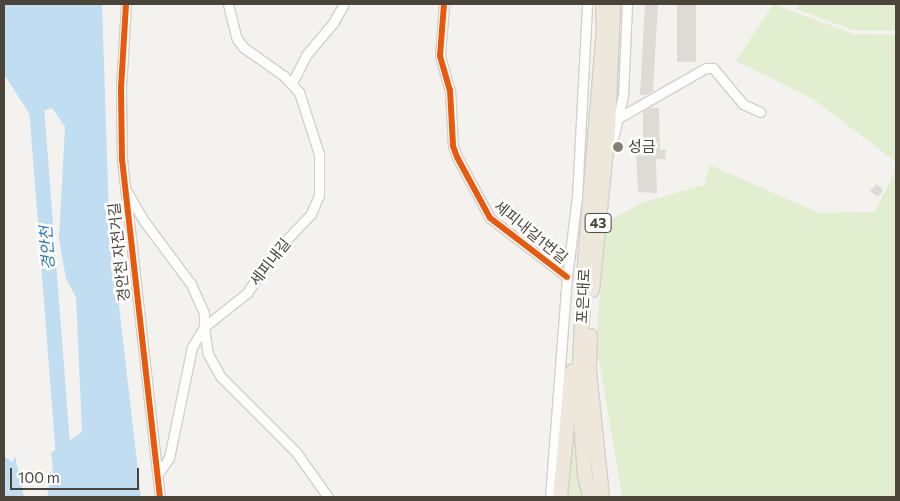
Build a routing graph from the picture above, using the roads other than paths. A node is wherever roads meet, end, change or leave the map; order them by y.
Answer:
1 (126, 4) edge
2 (228, 4) edge
3 (344, 4) edge
4 (444, 4) edge
5 (587, 4) edge
6 (603, 4) edge
7 (613, 4) edge
8 (627, 4) edge
9 (292, 84) junction
10 (760, 112) dead end
11 (620, 117) junction
12 (604, 169) junction
13 (125, 188) junction
14 (567, 277) junction
15 (582, 312) junction
16 (204, 327) junction
17 (595, 442) junction
18 (157, 475) junction
19 (160, 497) edge
20 (328, 497) edge
21 (550, 497) edge
22 (560, 497) edge
23 (590, 497) edge
24 (602, 497) edge
25 (611, 497) edge

1 - 13 street
2 - 9 street, 세피내길
3 - 9 street
4 - 14 street, 세피내길1번길
5 - 14 street
6 - 15 highway, 포은대로 / 43
7 - 12 highway, 포은대로 / 43
8 - 11 street
9 - 16 street, 세피내길
10 - 11 street
11 - 12 street
12 - 17 highway, 포은대로 / 43
13 - 16 street
13 - 18 street
14 - 21 street
15 - 22 highway
15 - 23 highway, 포은대로 / 43
16 - 18 street
16 - 20 street
17 - 24 highway, 포은대로
17 - 25 highway
18 - 19 street

